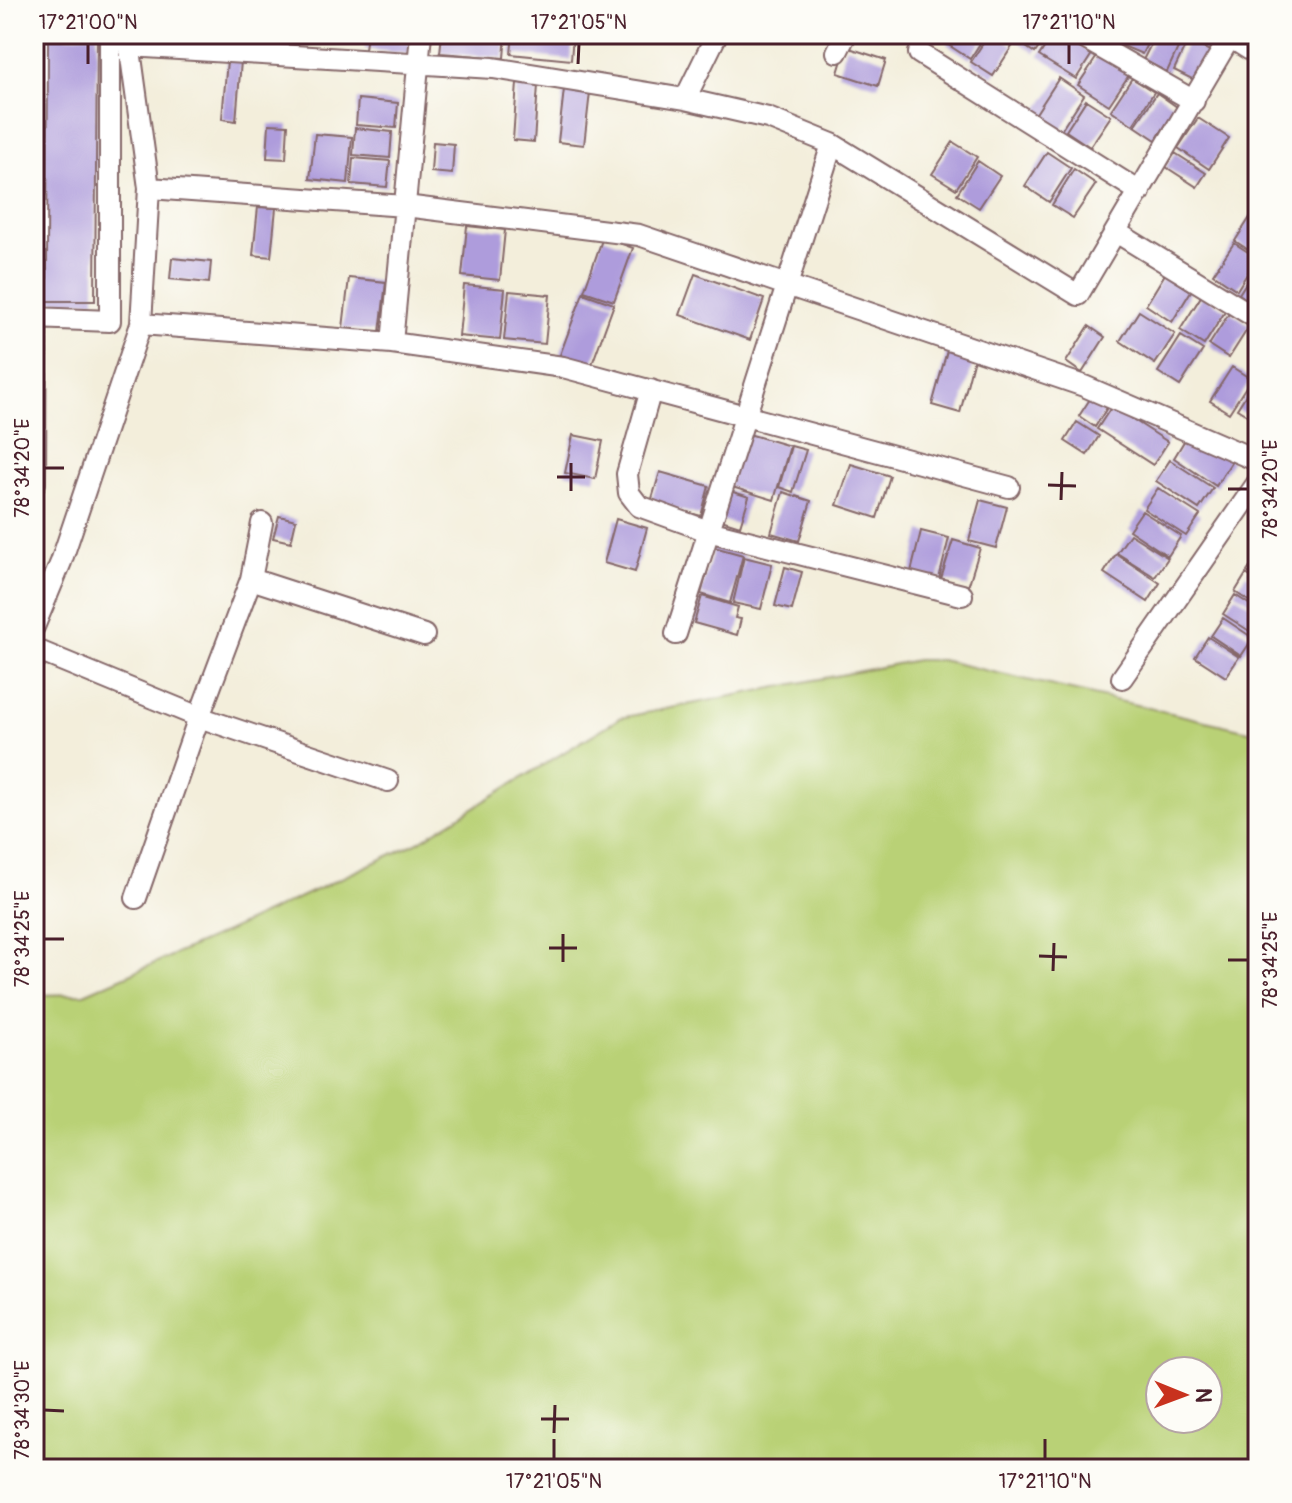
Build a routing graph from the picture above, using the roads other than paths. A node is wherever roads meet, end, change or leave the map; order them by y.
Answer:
1 (37, 34) edge
2 (110, 34) edge
3 (421, 34) edge
4 (717, 34) edge
5 (1077, 34) edge
6 (1229, 35) edge
7 (128, 40) edge
8 (919, 53) dead end
9 (1258, 55) edge
10 (417, 62) junction
11 (685, 99) junction
12 (1194, 101) junction
13 (832, 144) junction
14 (149, 188) junction
15 (1140, 192) junction
16 (405, 206) junction
17 (1116, 232) junction
18 (787, 286) junction
19 (34, 318) edge
20 (1258, 319) edge
21 (141, 324) junction
22 (392, 343) junction
23 (651, 390) junction
24 (744, 415) junction
25 (1255, 454) edge
26 (1258, 482) edge
27 (35, 483) edge
28 (1009, 487) dead end
29 (262, 523) dead end
30 (708, 531) junction
31 (251, 579) junction
32 (962, 595) dead end
33 (34, 627) edge
34 (676, 634) dead end
35 (424, 635) dead end
36 (34, 649) edge
37 (1122, 678) dead end
38 (199, 717) junction
39 (388, 781) dead end
40 (136, 898) dead end

1 - 19 street
2 - 19 street
3 - 10 street
4 - 11 street
5 - 12 street
6 - 9 street
6 - 12 street
7 - 10 street
7 - 14 street
8 - 15 street
10 - 11 street
10 - 16 street
11 - 13 street
12 - 15 street
13 - 17 street
13 - 18 street
14 - 16 street
14 - 21 street
15 - 17 street
16 - 18 street
16 - 22 street
17 - 20 street
18 - 24 street
18 - 25 street
19 - 27 street
21 - 22 street
21 - 33 street
22 - 23 street
23 - 24 street
23 - 30 street
24 - 28 street
24 - 30 street
26 - 37 street
29 - 31 street
30 - 32 street
30 - 34 street
31 - 35 street
31 - 38 street
36 - 38 street
38 - 39 street
38 - 40 street

